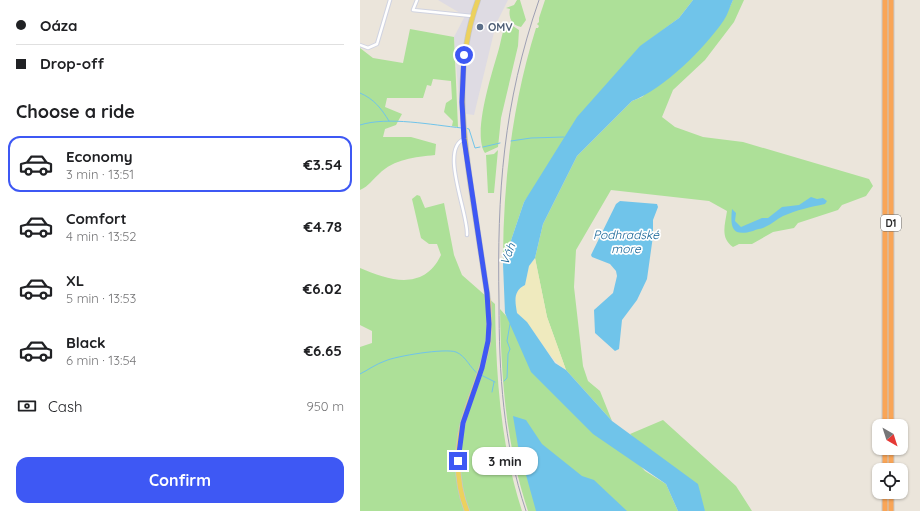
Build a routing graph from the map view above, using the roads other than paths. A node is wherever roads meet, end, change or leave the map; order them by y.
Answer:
1 (390, 0) edge
2 (417, 0) edge
3 (478, 0) edge
4 (885, 0) edge
5 (891, 0) edge
6 (472, 16) junction
7 (360, 46) edge
8 (464, 139) junction
9 (467, 235) dead end
10 (885, 419) edge
11 (891, 419) edge
12 (885, 499) edge
13 (891, 499) edge
14 (467, 511) edge
15 (886, 511) edge
16 (891, 511) edge

1 - 7 street
2 - 6 street
3 - 6 main road
4 - 10 highway, D1
5 - 11 highway, D1
6 - 8 main road
8 - 9 street
8 - 14 main road
12 - 15 highway
13 - 16 highway

